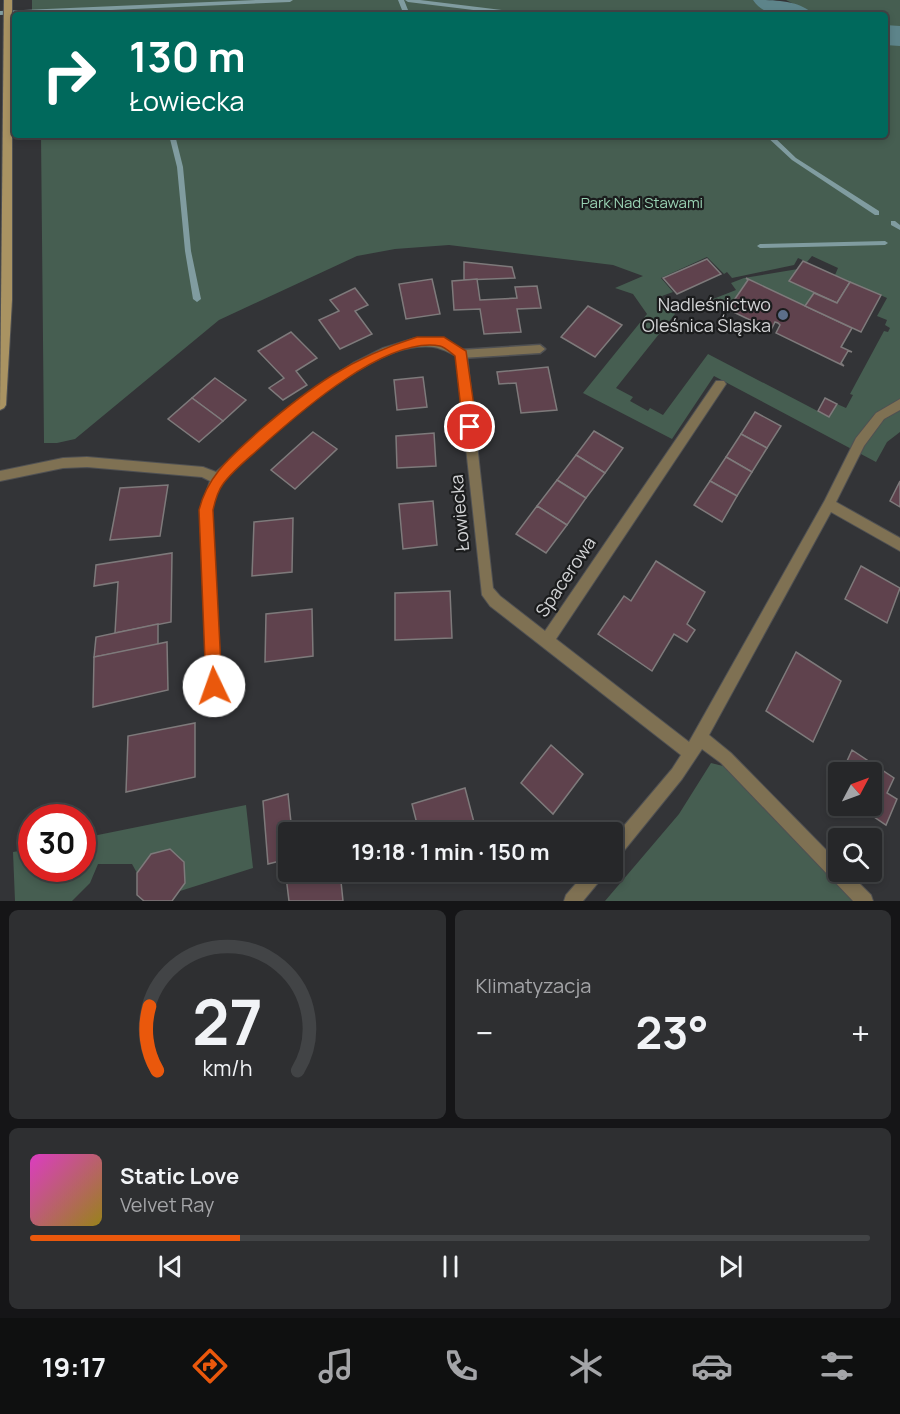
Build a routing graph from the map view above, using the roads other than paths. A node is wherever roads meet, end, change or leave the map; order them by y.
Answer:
1 (8, 0) edge
2 (4, 149) edge
3 (540, 349) dead end
4 (461, 354) junction
5 (720, 384) dead end
6 (900, 404) edge
7 (0, 405) edge
8 (0, 476) edge
9 (218, 479) junction
10 (829, 504) junction
11 (900, 545) edge
12 (547, 640) junction
13 (214, 686) dead end
14 (699, 737) junction
15 (691, 753) junction
16 (623, 839) edge
17 (588, 882) edge
18 (572, 901) edge
19 (865, 901) edge

1 - 2 main road
2 - 7 main road
3 - 4 lane
4 - 9 street
4 - 12 street, Łowiecka
5 - 12 street, Spacerowa
6 - 10 street
8 - 9 street
9 - 13 street
10 - 11 street
10 - 14 street
12 - 15 street, Spacerowa
14 - 15 street
14 - 19 street
15 - 16 street
17 - 18 street

